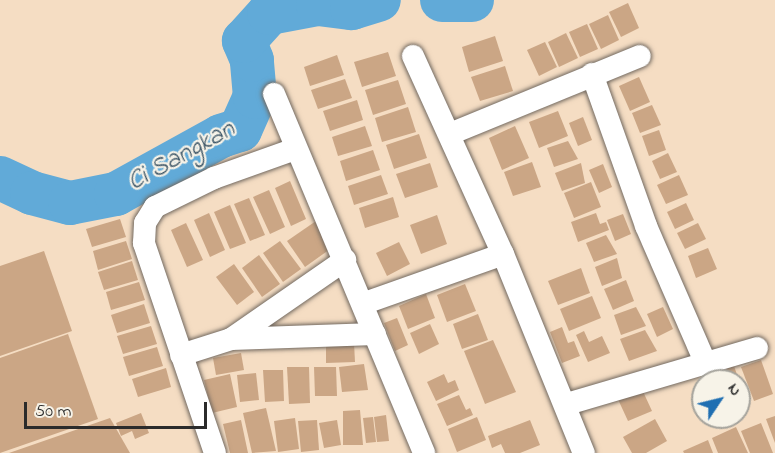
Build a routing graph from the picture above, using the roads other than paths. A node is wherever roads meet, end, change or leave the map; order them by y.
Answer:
1 (413, 56) dead end
2 (640, 56) dead end
3 (592, 74) junction
4 (274, 94) dead end
5 (450, 134) junction
6 (295, 148) junction
7 (503, 254) junction
8 (345, 260) junction
9 (364, 303) junction
10 (375, 334) junction
11 (231, 339) junction
12 (757, 348) dead end
13 (181, 355) junction
14 (705, 362) junction
15 (567, 404) junction
16 (215, 453) edge
17 (424, 453) edge
18 (584, 453) edge

1 - 5 street
2 - 3 street
3 - 5 street
3 - 14 street
4 - 6 street
5 - 7 street
6 - 8 street
6 - 13 street
7 - 9 street
7 - 15 street
8 - 9 street
8 - 11 street
9 - 10 street
10 - 11 street
10 - 17 street
11 - 13 street
12 - 14 street
13 - 16 street
14 - 15 street
15 - 18 street

